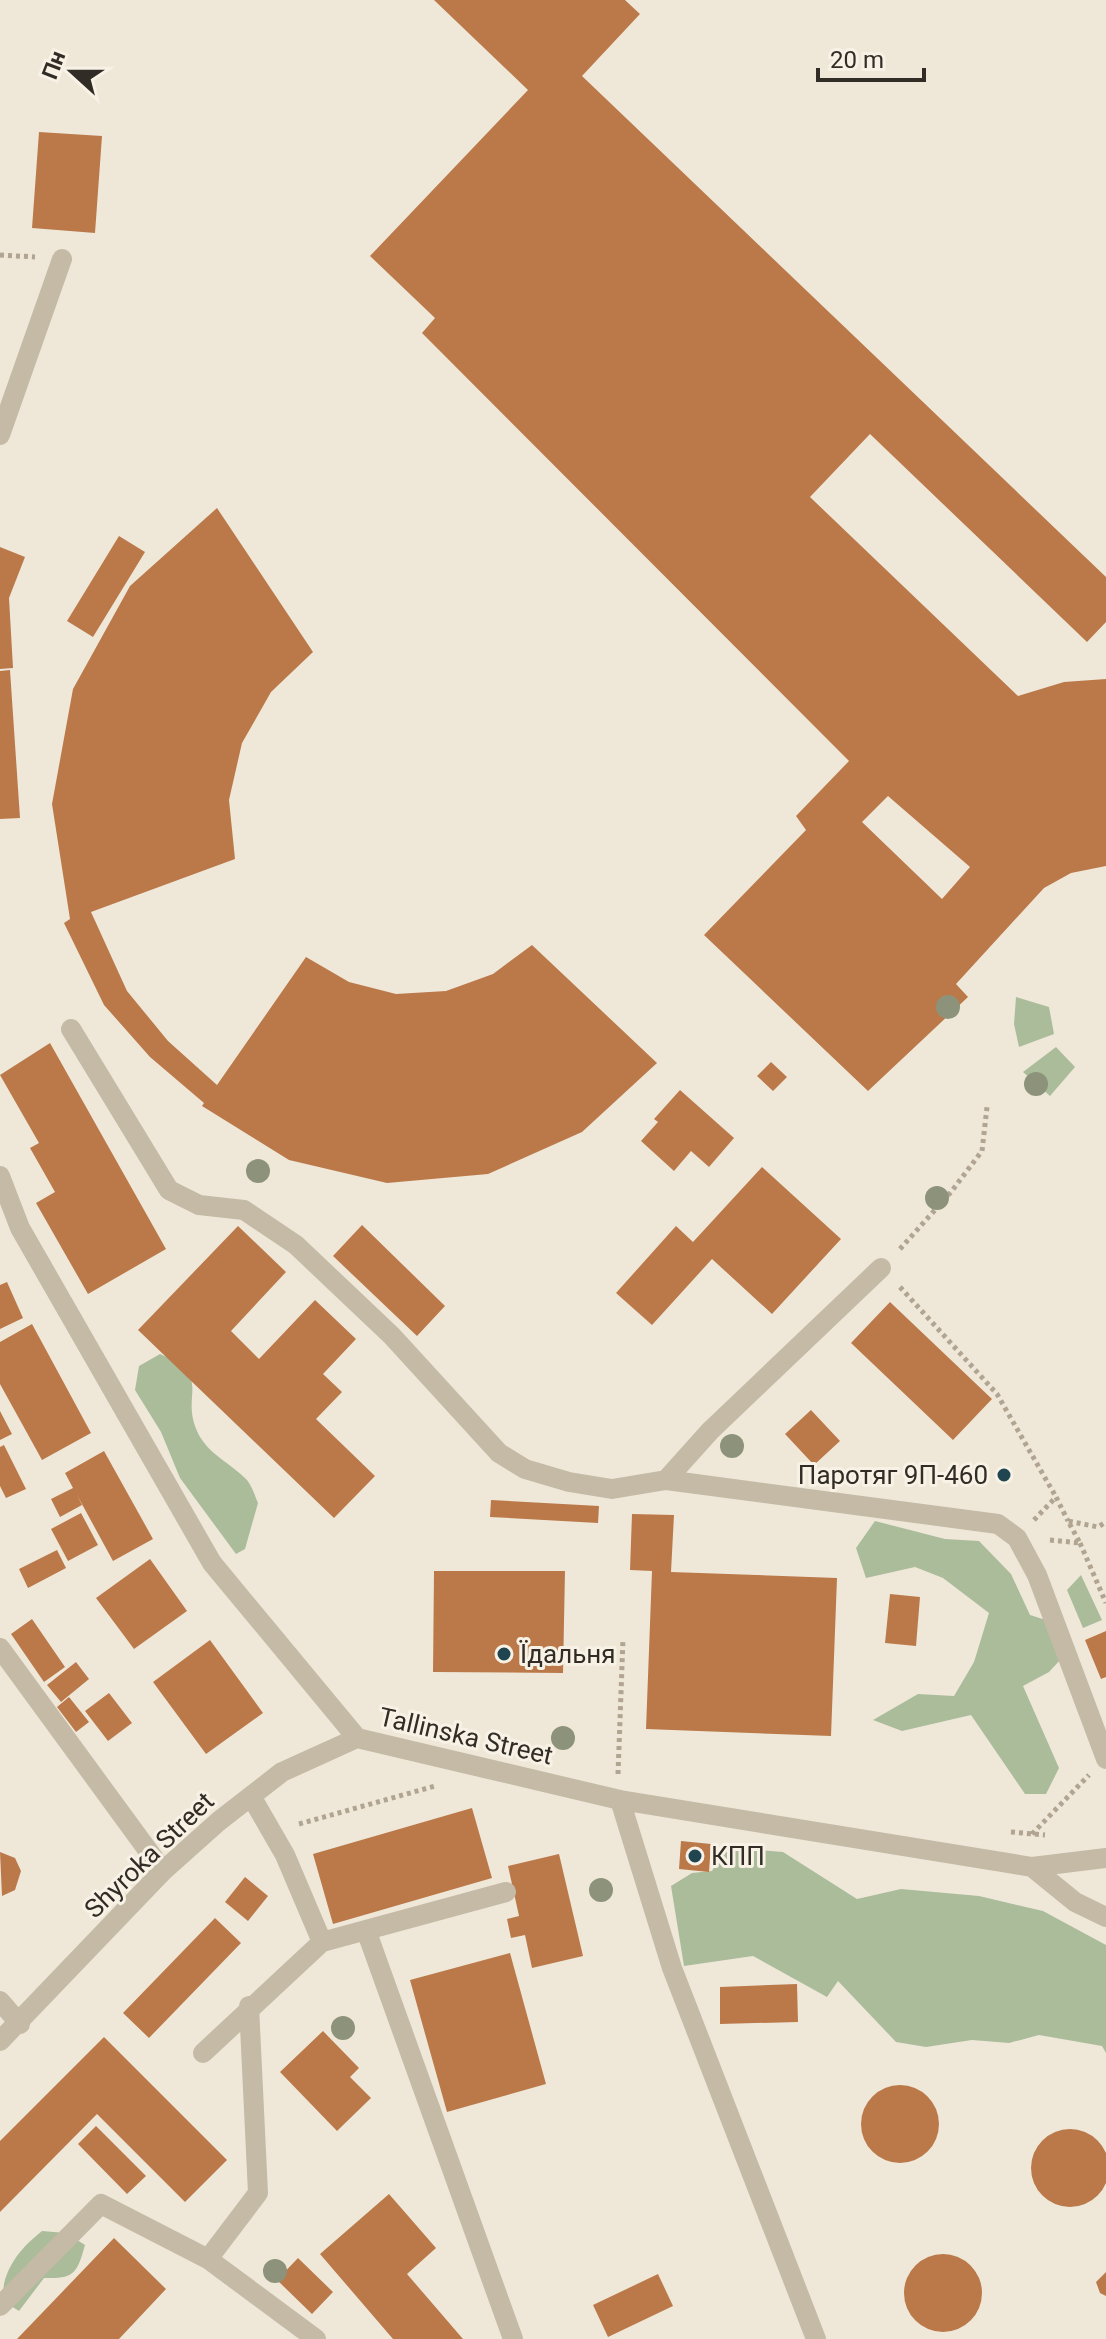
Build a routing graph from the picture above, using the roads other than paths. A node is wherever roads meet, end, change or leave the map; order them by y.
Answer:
1 (62, 259) dead end
2 (0, 435) edge
3 (71, 1029) dead end
4 (0, 1176) edge
5 (881, 1268) road end
6 (666, 1480) junction
7 (0, 1648) edge
8 (357, 1738) junction
9 (1106, 1759) edge
10 (619, 1793) junction
11 (251, 1796) junction
12 (1106, 1858) edge
13 (1032, 1867) junction
14 (163, 1871) junction
15 (506, 1892) dead end
16 (1106, 1917) edge
17 (366, 1930) junction
18 (322, 1942) junction
19 (0, 2001) edge
20 (249, 2006) junction
21 (20, 2024) junction
22 (0, 2041) edge
23 (203, 2053) dead end
24 (208, 2259) junction
25 (0, 2306) edge
26 (316, 2339) edge
27 (513, 2339) edge
28 (816, 2339) edge

1 - 2 street
3 - 6 street
4 - 8 street, Tallinska Street
5 - 6 street
6 - 9 street
7 - 14 street
8 - 10 street, Tallinska Street
8 - 11 street, Shyroka Street
10 - 13 street, Tallinska Street
10 - 28 street
11 - 14 street, Shyroka Street
11 - 18 street
12 - 13 street
13 - 16 street
14 - 21 street, Shyroka Street
15 - 17 street
17 - 18 street
17 - 27 street
18 - 20 street
19 - 21 street
20 - 23 street
20 - 24 street
21 - 22 street, Shyroka Street
24 - 25 street
24 - 26 street

